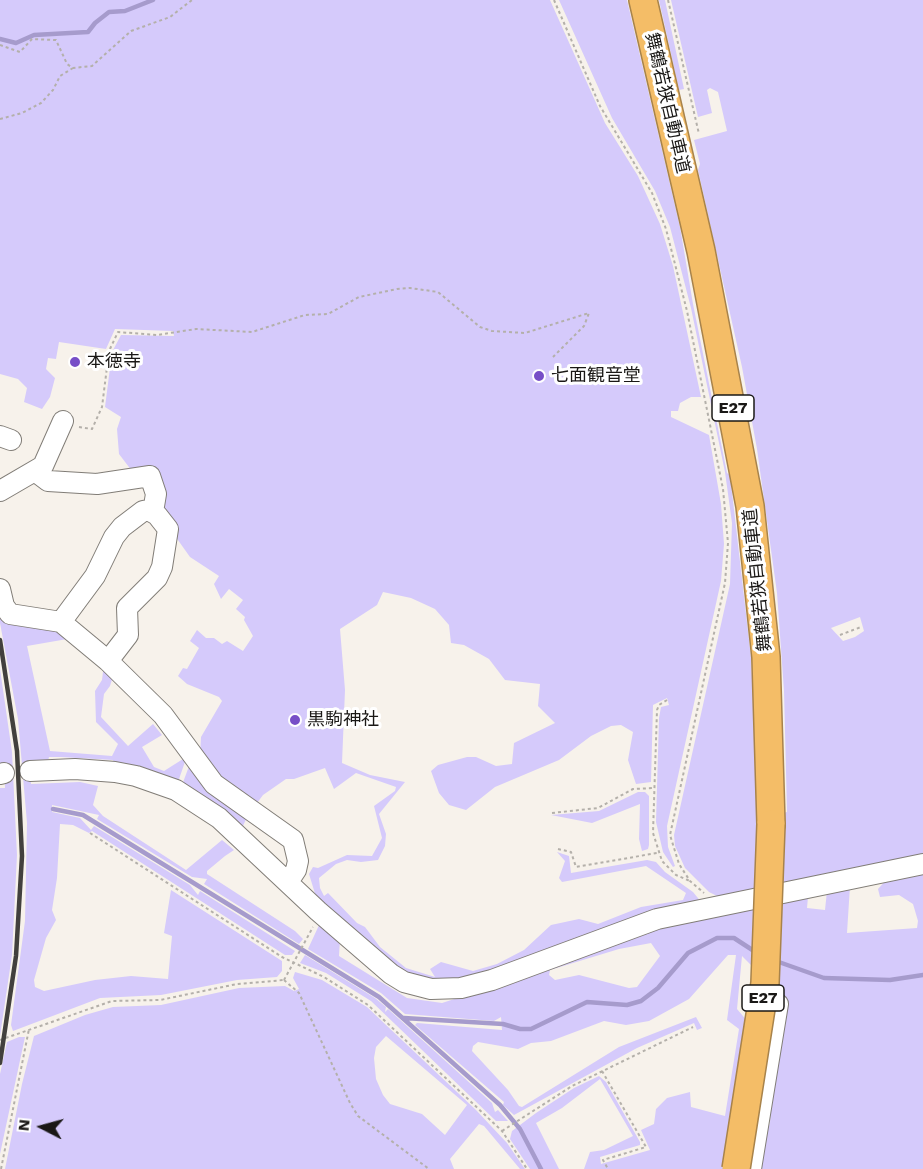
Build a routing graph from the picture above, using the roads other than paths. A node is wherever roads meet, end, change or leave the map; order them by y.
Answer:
1 (643, 0) edge
2 (63, 421) road end
3 (36, 472) junction
4 (0, 491) edge
5 (153, 512) junction
6 (0, 589) edge
7 (61, 622) junction
8 (108, 661) junction
9 (30, 771) dead end
10 (923, 864) edge
11 (288, 882) junction
12 (778, 1004) dead end
13 (736, 1169) edge
14 (751, 1169) edge

1 - 13 highway, 舞鶴若狭自動車道 / E27, bridge
2 - 3 street
3 - 4 street
3 - 5 street
5 - 7 street
5 - 8 street
6 - 7 street
7 - 8 street
8 - 11 street
9 - 11 street
10 - 11 street
12 - 14 street

